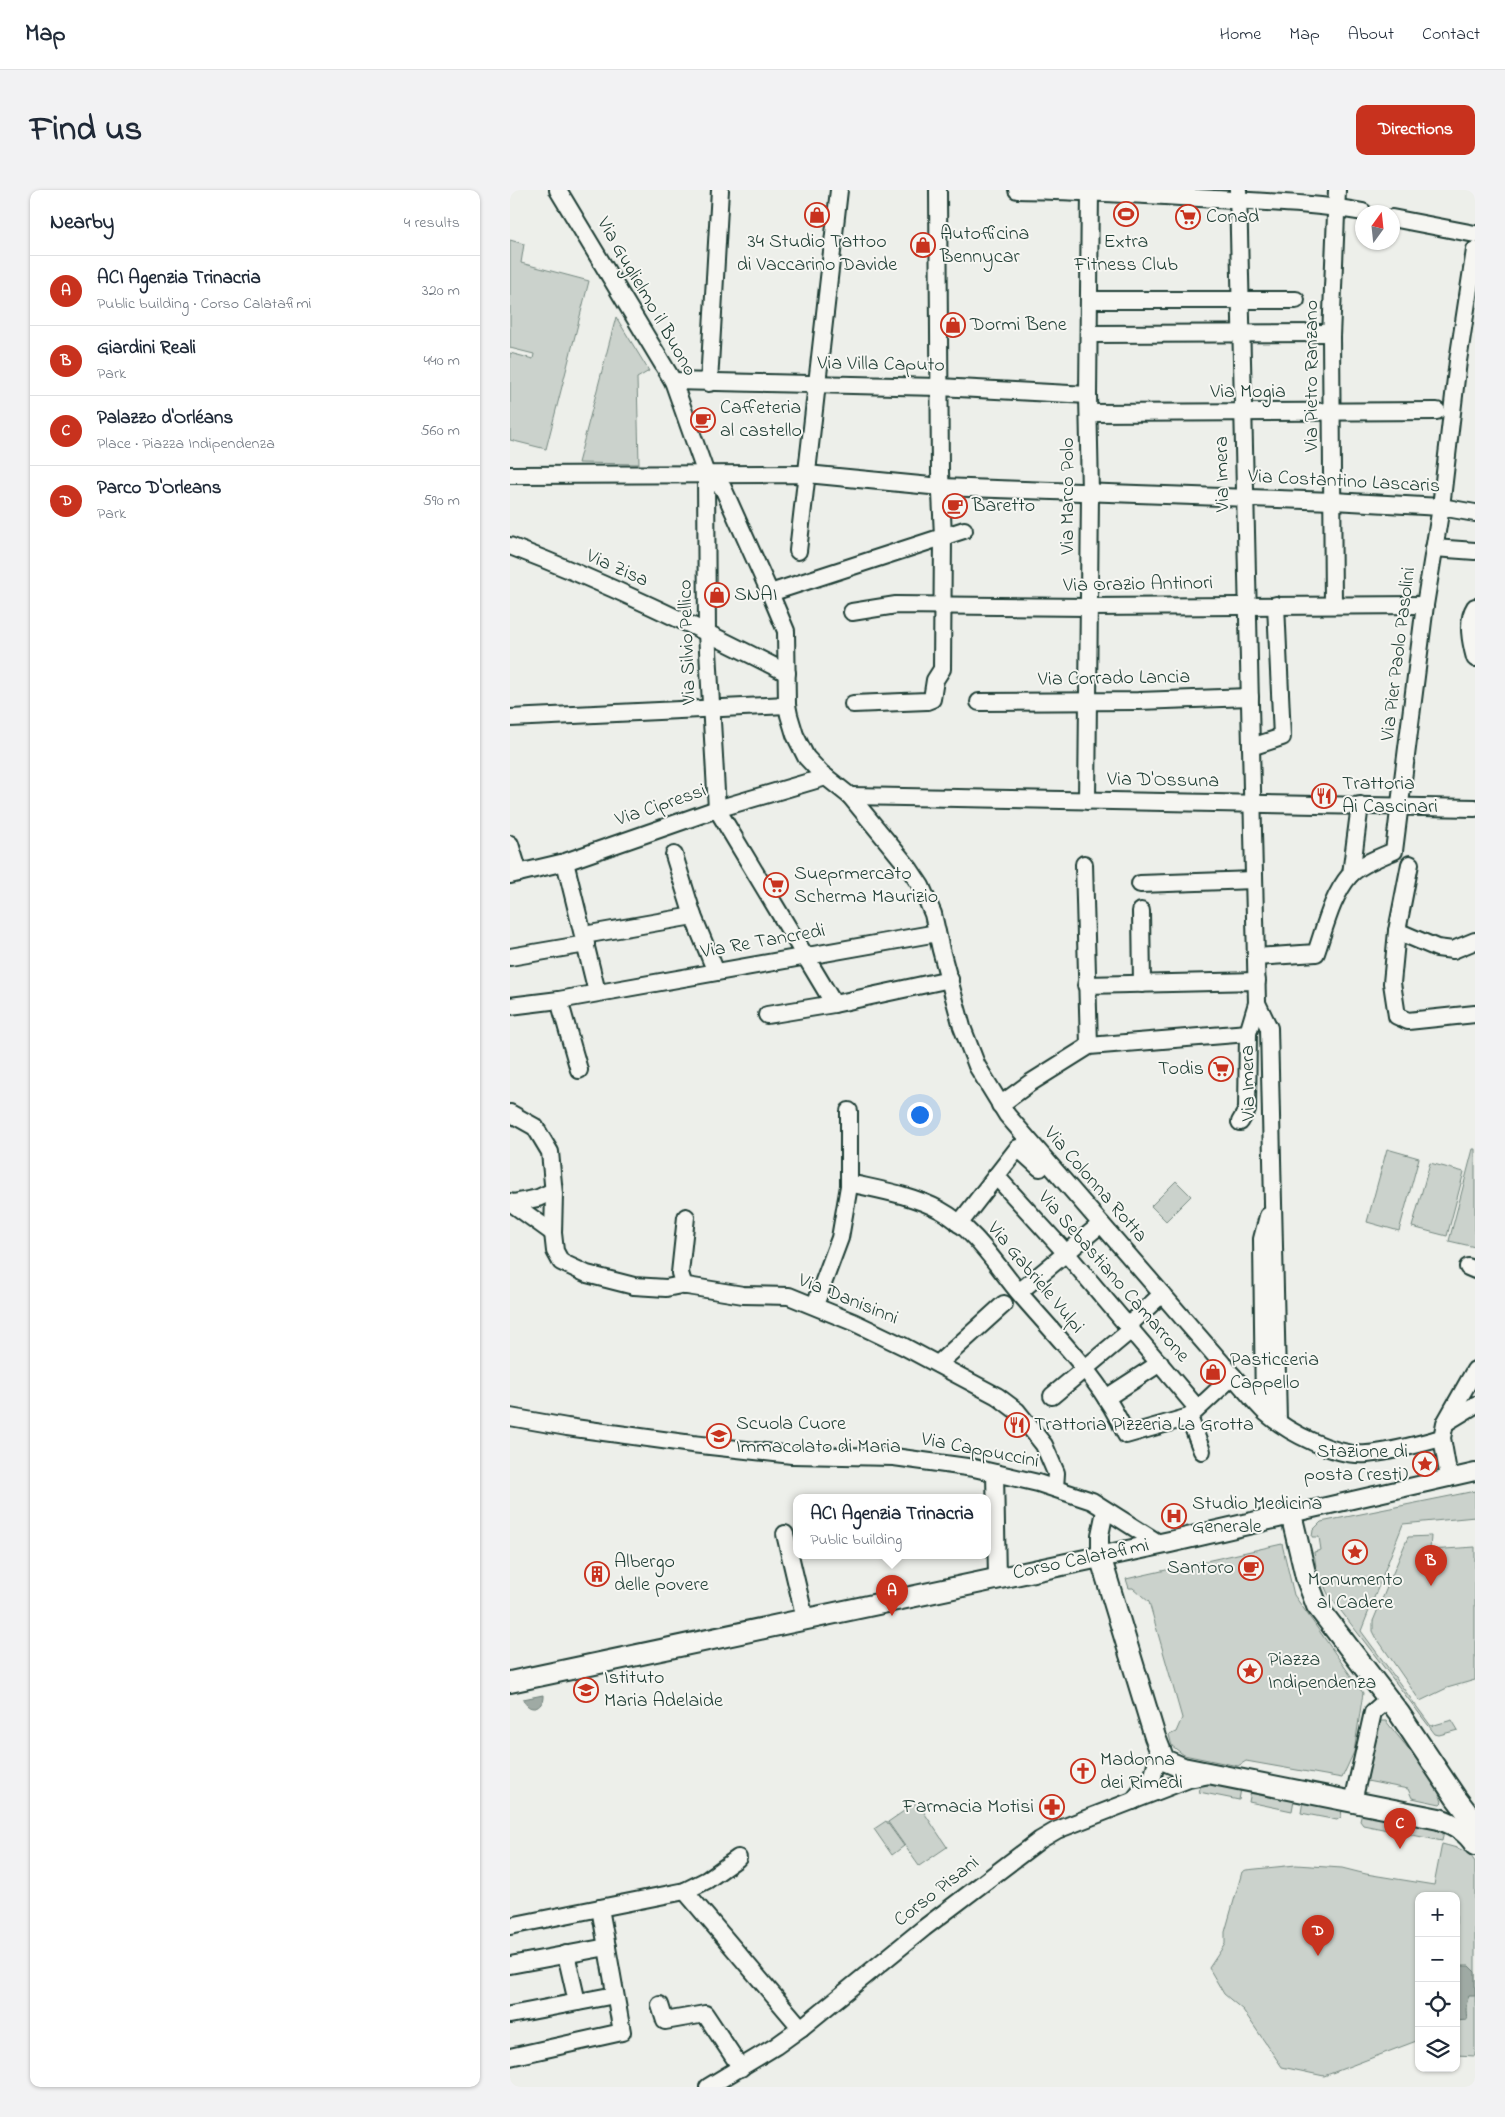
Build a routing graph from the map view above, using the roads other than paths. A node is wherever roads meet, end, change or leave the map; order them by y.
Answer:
1 (558, 190) edge
2 (720, 190) edge
3 (839, 190) edge
4 (938, 190) edge
5 (1018, 190) edge
6 (1337, 190) edge
7 (1090, 191) edge
8 (1238, 195) edge
9 (1337, 207) junction
10 (1355, 210) edge
11 (1400, 220) edge
12 (1475, 234) edge
13 (1475, 250) edge
14 (1090, 300) junction
15 (1240, 300) junction
16 (1296, 300) dead end
17 (1241, 333) junction
18 (1331, 333) junction
19 (1089, 334) junction
20 (673, 381) junction
21 (709, 383) junction
22 (816, 385) junction
23 (939, 387) junction
24 (1088, 395) junction
25 (1437, 411) dead end
26 (1333, 412) junction
27 (1243, 413) junction
28 (1088, 414) junction
29 (706, 474) junction
30 (807, 474) junction
31 (510, 475) edge
32 (941, 487) junction
33 (1090, 493) junction
34 (1245, 499) junction
35 (1333, 501) junction
36 (1441, 507) junction
37 (1475, 513) edge
38 (964, 530) dead end
39 (943, 536) junction
40 (510, 546) edge
41 (1434, 548) junction
42 (1475, 550) edge
43 (798, 551) dead end
44 (770, 593) junction
45 (1248, 605) junction
46 (1276, 605) junction
47 (1333, 605) junction
48 (1425, 605) junction
49 (943, 607) junction
50 (1088, 607) junction
51 (1475, 607) edge
52 (852, 612) dead end
53 (708, 632) junction
54 (1475, 658) edge
55 (787, 673) junction
56 (1250, 697) junction
57 (979, 702) dead end
58 (1088, 702) junction
59 (853, 704) dead end
60 (787, 705) junction
61 (711, 709) junction
62 (510, 718) edge
63 (1251, 746) junction
64 (826, 777) junction
65 (850, 796) junction
66 (1087, 801) junction
67 (1253, 803) junction
68 (1360, 805) junction
69 (1401, 806) junction
70 (1475, 808) edge
71 (717, 809) junction
72 (510, 844) edge
73 (674, 855) dead end
74 (565, 862) junction
75 (1084, 864) dead end
76 (1410, 864) dead end
77 (515, 874) edge
78 (1351, 874) junction
79 (1254, 880) junction
80 (1140, 884) dead end
81 (1141, 911) dead end
82 (693, 916) junction
83 (1396, 931) junction
84 (937, 933) junction
85 (585, 939) junction
86 (1475, 941) edge
87 (806, 956) junction
88 (510, 957) edge
89 (1256, 957) junction
90 (716, 972) junction
91 (950, 979) junction
92 (1257, 981) junction
93 (1142, 984) junction
94 (1086, 986) junction
95 (596, 992) junction
96 (559, 1000) junction
97 (1257, 1003) junction
98 (834, 1004) junction
99 (510, 1006) edge
100 (1475, 1014) edge
101 (767, 1015) dead end
102 (1248, 1033) junction
103 (1089, 1046) junction
104 (579, 1070) dead end
105 (1000, 1105) junction
106 (848, 1111) dead end
107 (510, 1113) edge
108 (1240, 1122) dead end
109 (1048, 1163) junction
110 (996, 1176) junction
111 (849, 1183) junction
112 (553, 1191) junction
113 (1273, 1195) junction
114 (511, 1202) edge
115 (686, 1217) dead end
116 (959, 1224) junction
117 (1101, 1224) junction
118 (553, 1233) junction
119 (1066, 1253) junction
120 (684, 1286) junction
121 (1019, 1292) junction
122 (1162, 1294) junction
123 (1004, 1304) dead end
124 (815, 1305) junction
125 (1130, 1330) junction
126 (1160, 1363) junction
127 (938, 1364) junction
128 (1085, 1370) junction
129 (1475, 1370) edge
130 (1232, 1376) junction
131 (1052, 1396) dead end
132 (1106, 1398) junction
133 (1475, 1405) edge
134 (1264, 1410) junction
135 (1193, 1413) junction
136 (510, 1417) edge
137 (1278, 1421) junction
138 (1444, 1431) junction
139 (1202, 1451) dead end
140 (1475, 1472) edge
141 (995, 1473) junction
142 (1449, 1478) junction
143 (1055, 1488) junction
144 (1105, 1510) junction
145 (1291, 1514) junction
146 (785, 1534) dead end
147 (1160, 1544) junction
148 (1100, 1556) junction
149 (997, 1578) junction
150 (804, 1619) junction
151 (510, 1682) edge
152 (1388, 1699) junction
153 (1159, 1751) junction
154 (1215, 1774) junction
155 (1456, 1798) junction
156 (1132, 1802) junction
157 (1353, 1802) junction
158 (1439, 1819) junction
159 (1474, 1821) edge
160 (1475, 1845) edge
161 (738, 1858) dead end
162 (686, 1891) junction
163 (600, 1908) junction
164 (510, 1926) edge
165 (606, 1947) junction
166 (566, 1954) junction
167 (510, 1964) edge
168 (615, 1995) junction
169 (577, 2002) junction
170 (660, 2005) dead end
171 (510, 2015) edge
172 (801, 2028) junction
173 (510, 2057) edge
174 (741, 2068) junction
175 (708, 2087) edge

1 - 20 street, Via Guglielmo il Buono
2 - 21 street
3 - 22 street
4 - 23 street
5 - 7 street
6 - 9 street, Via Pietro Ranzano
7 - 8 street
7 - 14 street, Via Marco Polo
8 - 9 street
8 - 15 street, Via Imera
9 - 10 street
9 - 18 street, Via Pietro Ranzano
11 - 12 street
13 - 36 street, Via Pier Paolo Pasolini
14 - 15 street
14 - 19 street, Via Marco Polo
15 - 16 street
15 - 17 street, Via Imera
17 - 18 street
17 - 19 street
17 - 27 street, Via Imera
18 - 26 street, Via Pietro Ranzano
19 - 24 street, Via Marco Polo
20 - 21 street, Via Villa Caputo
20 - 29 street, Via Guglielmo il Buono
21 - 22 street, Via Villa Caputo
22 - 23 street, Via Villa Caputo
22 - 30 street
23 - 24 street, Via Villa Caputo
23 - 32 street
24 - 28 street, Via Marco Polo
25 - 26 street, Via Mogia
26 - 27 street, Via Mogia
26 - 35 street, Via Pietro Ranzano
27 - 28 street, Via Mogia
27 - 34 street, Via Imera
28 - 33 street, Via Marco Polo
29 - 30 street, Via Costantino Lascaris
29 - 31 street, Via Costantino Lascaris
29 - 44 street, Via Guglielmo il Buono
29 - 53 street, Via Silvio Pellico
30 - 32 street, Via Costantino Lascaris
30 - 43 street
32 - 33 street, Via Costantino Lascaris
32 - 39 street
33 - 34 street, Via Costantino Lascaris
33 - 50 street, Via Marco Polo
34 - 35 street, Via Costantino Lascaris
34 - 45 street, Via Imera
35 - 36 street, Via Costantino Lascaris
35 - 47 street, Via Pietro Ranzano
36 - 37 street, Via Costantino Lascaris
36 - 41 street, Via Pier Paolo Pasolini
38 - 39 street
39 - 44 street
39 - 49 street
40 - 53 street, Via Zisa
41 - 42 street
41 - 48 street, Via Pier Paolo Pasolini
44 - 55 street, Via Guglielmo il Buono
45 - 46 street, Via Orazio Antinori
45 - 50 street, Via Orazio Antinori
45 - 56 street, Via Imera
46 - 47 street, Via Orazio Antinori
46 - 63 street
47 - 48 street, Via Orazio Antinori
48 - 69 street, Via Pier Paolo Pasolini
49 - 50 street, Via Orazio Antinori
49 - 52 street, Via Orazio Antinori
49 - 59 street
50 - 58 street, Via Marco Polo
51 - 54 street
53 - 55 street, Via Zisa
53 - 61 street, Via Silvio Pellico
55 - 60 street, Via Guglielmo il Buono
56 - 58 street, Via Corrado Lancia
56 - 63 street, Via Imera
57 - 58 street, Via Corrado Lancia
58 - 66 street, Via Marco Polo
60 - 61 street
60 - 64 street, Via Guglielmo il Buono
61 - 62 street
61 - 71 street, Via Silvio Pellico
63 - 67 street, Via Imera
64 - 65 street, Via Colonna Rotta
64 - 71 street, Via Cipressi
65 - 66 street, Via D'Ossuna
65 - 84 street, Via Colonna Rotta
66 - 67 street, Via D'Ossuna
67 - 68 street, Via D'Ossuna
67 - 79 street, Via Imera
68 - 69 street, Via D'Ossuna
68 - 78 street
69 - 70 street, Via D'Ossuna
69 - 78 street, Via Pier Paolo Pasolini
71 - 74 street, Via Cipressi
71 - 87 street
72 - 77 street
73 - 82 street
74 - 77 street, Via Cipressi
74 - 85 street
75 - 94 street
76 - 83 street
78 - 89 street
79 - 80 street
79 - 89 street, Via Imera
81 - 93 street
82 - 85 street
82 - 90 street
83 - 86 street
83 - 100 street
84 - 87 street, Via Re Tancredi
84 - 91 street, Via Colonna Rotta
85 - 88 street
85 - 95 street
87 - 90 street, Via Re Tancredi
87 - 98 street
89 - 92 street, Via Imera
90 - 95 street, Via Re Tancredi
91 - 98 street
91 - 105 street, Via Colonna Rotta
92 - 93 street
92 - 97 street, Via Imera
93 - 94 street
94 - 103 street
95 - 96 street, Via Re Tancredi
96 - 99 street, Via Re Tancredi
96 - 104 street
97 - 102 street
97 - 113 street, Via Imera
98 - 101 street
102 - 103 street
102 - 108 street
103 - 105 street
105 - 109 street, Via Colonna Rotta
106 - 111 street
107 - 112 street, Via Danisinni
109 - 110 street
109 - 117 street, Via Colonna Rotta
110 - 116 street
110 - 119 street, Via Sebastiano Camarrone
111 - 116 street, Via Gabriele Vulpi
111 - 124 street
112 - 114 street
112 - 118 street, Via Danisinni
113 - 134 street
113 - 137 street, Via Imera
114 - 118 street
115 - 120 street
116 - 121 street, Via Gabriele Vulpi
117 - 119 street
117 - 122 street, Via Colonna Rotta
118 - 120 street, Via Danisinni
119 - 121 street
119 - 125 street, Via Sebastiano Camarrone
120 - 124 street, Via Danisinni
121 - 128 street, Via Gabriele Vulpi
122 - 125 street
122 - 130 street, Via Colonna Rotta
123 - 127 street
124 - 127 street, Via Danisinni
125 - 126 street, Via Sebastiano Camarrone
125 - 128 street
126 - 132 street
126 - 135 street, Via Sebastiano Camarrone
127 - 143 street, Via Danisinni
128 - 131 street
128 - 132 street, Via Gabriele Vulpi
129 - 138 street
130 - 134 street, Via Colonna Rotta
130 - 135 street
132 - 135 street, Via Gabriele Vulpi
133 - 138 street, Via Colonna Rotta
134 - 137 street, Via Colonna Rotta
135 - 139 street, Via Sebastiano Camarrone
136 - 141 street, Via Cappuccini
137 - 138 street, Via Colonna Rotta
138 - 142 street
140 - 142 street, Corso Calatafimi
141 - 143 street, Via Cappuccini
141 - 149 street
142 - 145 street, Corso Calatafimi
143 - 144 street, Via Cappuccini
144 - 147 street, Via Cappuccini
144 - 148 street
145 - 147 main road, Corso Calatafimi
145 - 152 main road
146 - 150 street
147 - 148 main road, Corso Calatafimi
148 - 149 main road, Corso Calatafimi
148 - 153 main road
149 - 150 main road, Corso Calatafimi
150 - 151 main road, Corso Calatafimi
152 - 155 main road
152 - 157 street
153 - 154 main road
153 - 156 street
154 - 156 street, Corso Pisani
154 - 157 main road
155 - 158 main road
155 - 159 main road
156 - 172 street, Corso Pisani
157 - 158 main road
158 - 160 main road
161 - 162 street
162 - 163 street
162 - 172 street
163 - 164 street
163 - 165 street
165 - 166 street
165 - 168 street
166 - 167 street
166 - 169 street
168 - 169 street
168 - 173 street
169 - 171 street
170 - 174 street
172 - 174 street, Corso Pisani
174 - 175 street, Corso Pisani

